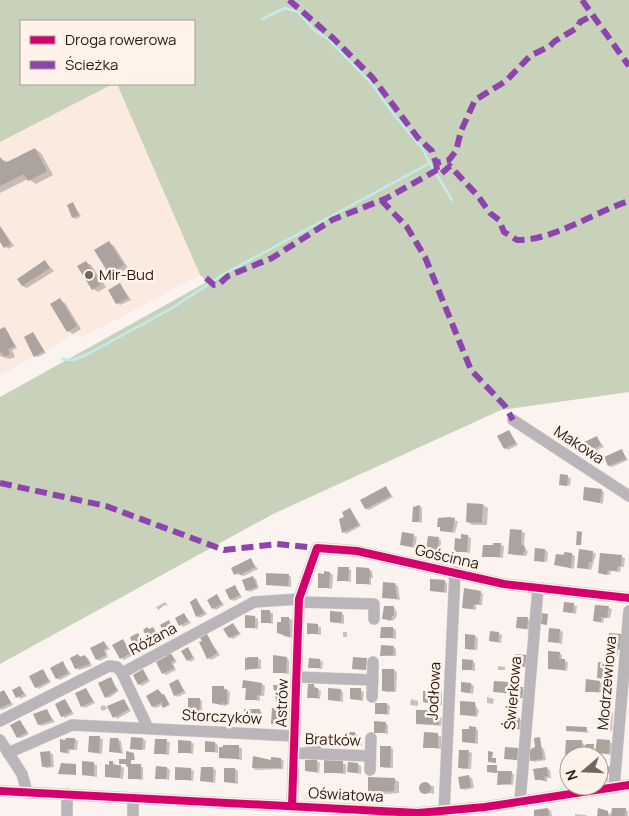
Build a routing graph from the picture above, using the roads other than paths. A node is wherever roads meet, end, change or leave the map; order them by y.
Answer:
1 (513, 420) dead end
2 (629, 496) edge
3 (455, 572) junction
4 (538, 588) junction
5 (629, 598) edge
6 (299, 601) junction
7 (629, 615) edge
8 (374, 619) dead end
9 (373, 662) dead end
10 (122, 673) junction
11 (296, 677) junction
12 (373, 680) junction
13 (372, 697) dead end
14 (0, 722) edge
15 (148, 728) junction
16 (294, 736) junction
17 (371, 738) dead end
18 (0, 740) edge
19 (8, 753) junction
20 (294, 753) junction
21 (370, 756) junction
22 (370, 770) dead end
23 (629, 785) edge
24 (614, 787) junction
25 (0, 791) edge
26 (27, 792) junction
27 (67, 794) junction
28 (133, 798) junction
29 (520, 802) junction
30 (292, 806) junction
31 (485, 807) junction
32 (444, 812) junction
33 (419, 814) edge
34 (67, 816) edge
35 (133, 816) edge
36 (476, 816) edge

1 - 2 street, Makowa
3 - 4 street, Gościnna
3 - 6 street, Gościnna
3 - 32 street, Jodłowa
4 - 5 street, Gościnna
4 - 29 street, Świerkowa
6 - 8 street, Różana
6 - 10 street, Różana
6 - 11 street, Astrów
7 - 24 street, Modrzewiowa
9 - 12 street
10 - 14 street, Różana
10 - 15 street
11 - 12 street
11 - 16 street, Astrów
12 - 13 street
15 - 16 street, Storczyków
15 - 19 street, Storczyków
16 - 20 street, Astrów
17 - 21 street, Bratków
18 - 19 street
19 - 26 street
20 - 21 street, Bratków
20 - 30 street, Astrów
21 - 22 street, Bratków
23 - 24 street, Oświatowa
24 - 29 street, Oświatowa
25 - 26 street, Oświatowa
26 - 27 street, Oświatowa
27 - 28 street, Oświatowa
27 - 34 street
28 - 30 street, Oświatowa
28 - 35 street
29 - 31 street, Oświatowa
30 - 33 street, Oświatowa
31 - 32 street, Oświatowa
31 - 36 street
32 - 33 street, Oświatowa

